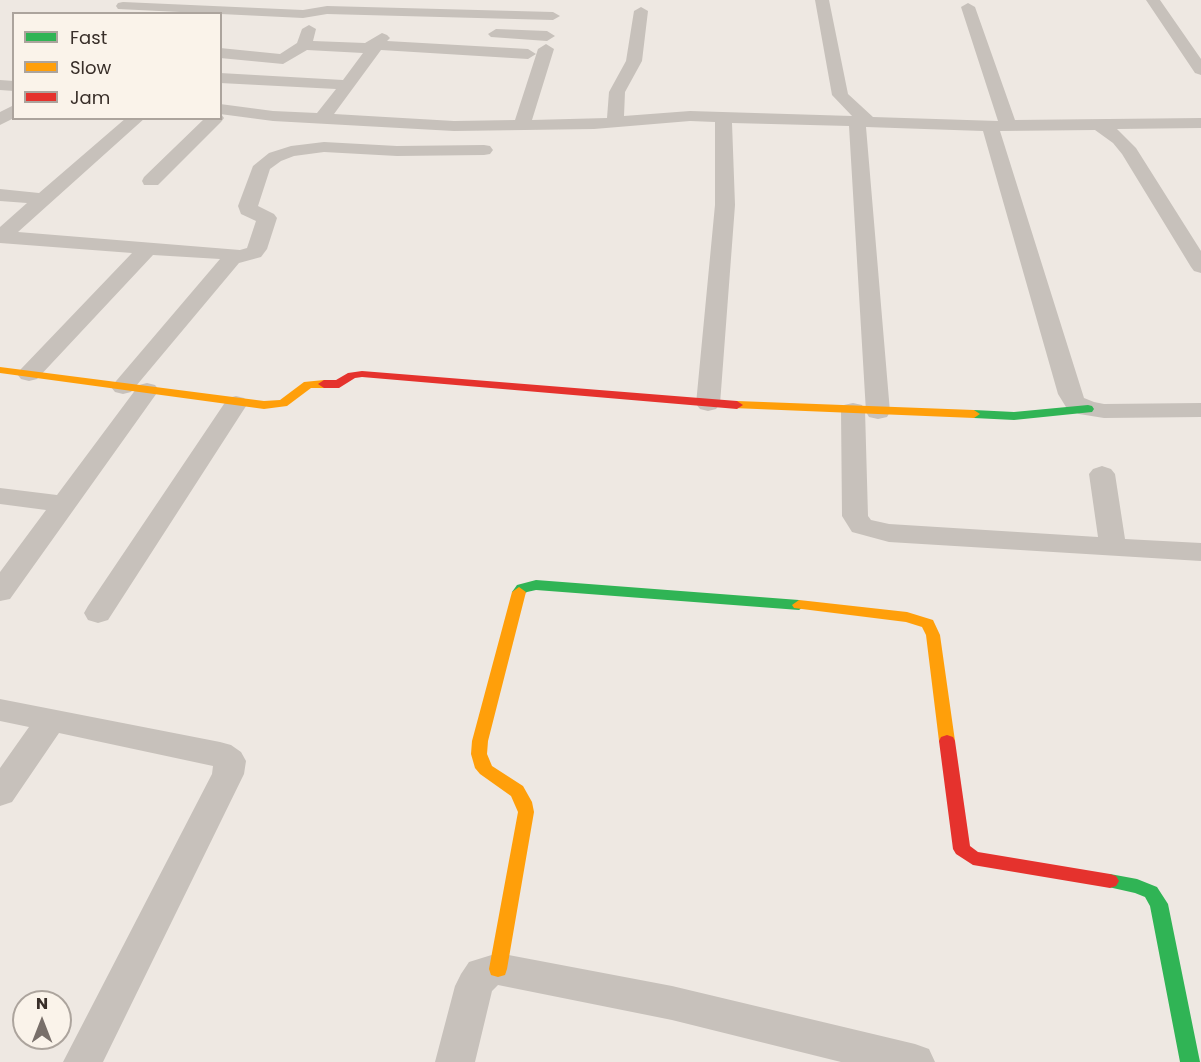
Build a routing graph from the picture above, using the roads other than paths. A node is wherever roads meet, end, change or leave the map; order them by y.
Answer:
1 (822, 0) edge
2 (1154, 0) edge
3 (122, 7) edge
4 (969, 7) dead end
5 (641, 11) dead end
6 (403, 12) junction
7 (313, 13) junction
8 (553, 16) dead end
9 (480, 33) dead end
10 (304, 45) junction
11 (376, 45) junction
12 (222, 53) edge
13 (528, 54) dead end
14 (1201, 70) edge
15 (222, 78) edge
16 (347, 86) junction
17 (222, 113) edge
18 (723, 116) junction
19 (322, 118) junction
20 (135, 120) edge
21 (213, 120) edge
22 (862, 121) junction
23 (365, 122) junction
24 (615, 122) junction
25 (1201, 123) edge
26 (1098, 124) junction
27 (522, 125) junction
28 (999, 125) junction
29 (354, 148) junction
30 (484, 150) dead end
31 (152, 180) dead end
32 (0, 195) edge
33 (44, 199) junction
34 (1, 236) edge
35 (148, 248) junction
36 (233, 258) junction
37 (1201, 267) edge
38 (0, 370) edge
39 (29, 374) junction
40 (135, 388) junction
41 (236, 403) junction
42 (708, 404) junction
43 (1088, 409) junction
44 (1201, 410) edge
45 (865, 411) junction
46 (1102, 474) dead end
47 (0, 496) edge
48 (64, 504) junction
49 (1113, 546) junction
50 (1201, 552) edge
51 (0, 592) edge
52 (98, 613) dead end
53 (0, 710) edge
54 (52, 719) junction
55 (0, 794) edge
56 (498, 969) junction
57 (83, 1062) edge
58 (455, 1062) edge
59 (915, 1062) edge
60 (1190, 1062) edge

1 - 22 street
2 - 14 street
3 - 7 street
4 - 28 street
5 - 24 street
6 - 7 street
6 - 8 street
6 - 11 street
7 - 10 street
9 - 27 street
10 - 11 street
10 - 12 street
11 - 13 street
11 - 16 street
15 - 16 street
16 - 19 street
17 - 19 street
18 - 22 street
18 - 24 street
18 - 42 street
19 - 23 street
20 - 33 street
21 - 31 street
22 - 28 street
22 - 45 street
23 - 27 street
23 - 29 street
24 - 27 street
25 - 26 street
26 - 28 street
26 - 37 street
28 - 43 street
29 - 30 street
29 - 36 street
32 - 33 street
33 - 34 street
34 - 35 street
35 - 36 street
35 - 39 street
36 - 40 street
38 - 39 street
39 - 40 street
40 - 41 street
40 - 48 street
41 - 42 street
41 - 52 street
42 - 45 street
43 - 44 street
43 - 45 street
45 - 49 street
46 - 49 street
47 - 48 street
48 - 51 street
49 - 50 street
53 - 54 street
54 - 55 street
54 - 57 street
56 - 58 street
56 - 59 street
56 - 60 street

